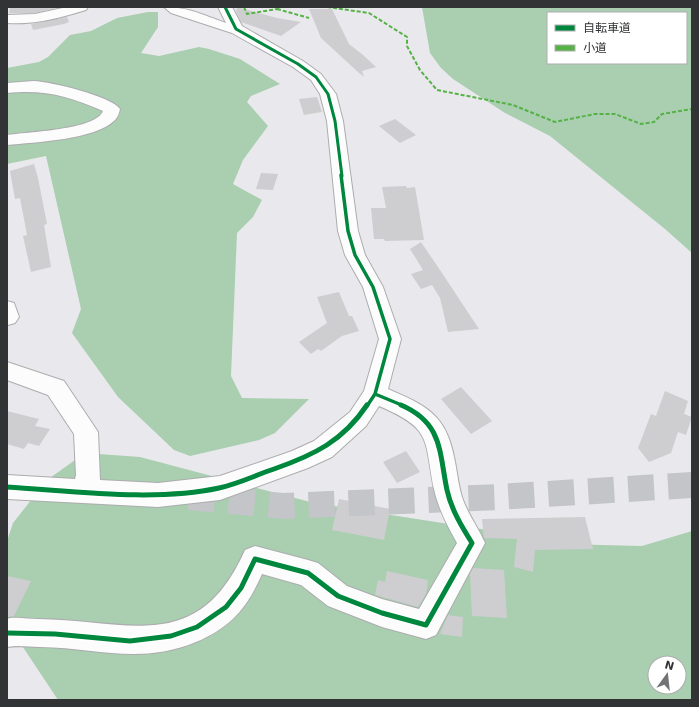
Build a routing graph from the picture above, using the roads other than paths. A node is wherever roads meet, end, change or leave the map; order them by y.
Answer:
1 (81, 7) edge
2 (171, 7) edge
3 (225, 7) edge
4 (7, 19) edge
5 (236, 29) junction
6 (7, 88) edge
7 (7, 140) edge
8 (7, 371) edge
9 (375, 394) junction
10 (7, 488) edge
11 (86, 491) junction
12 (7, 633) edge

1 - 4 street
2 - 5 street
3 - 5 street
5 - 9 street
6 - 7 street
8 - 11 street
9 - 11 street
9 - 12 street
10 - 11 street

